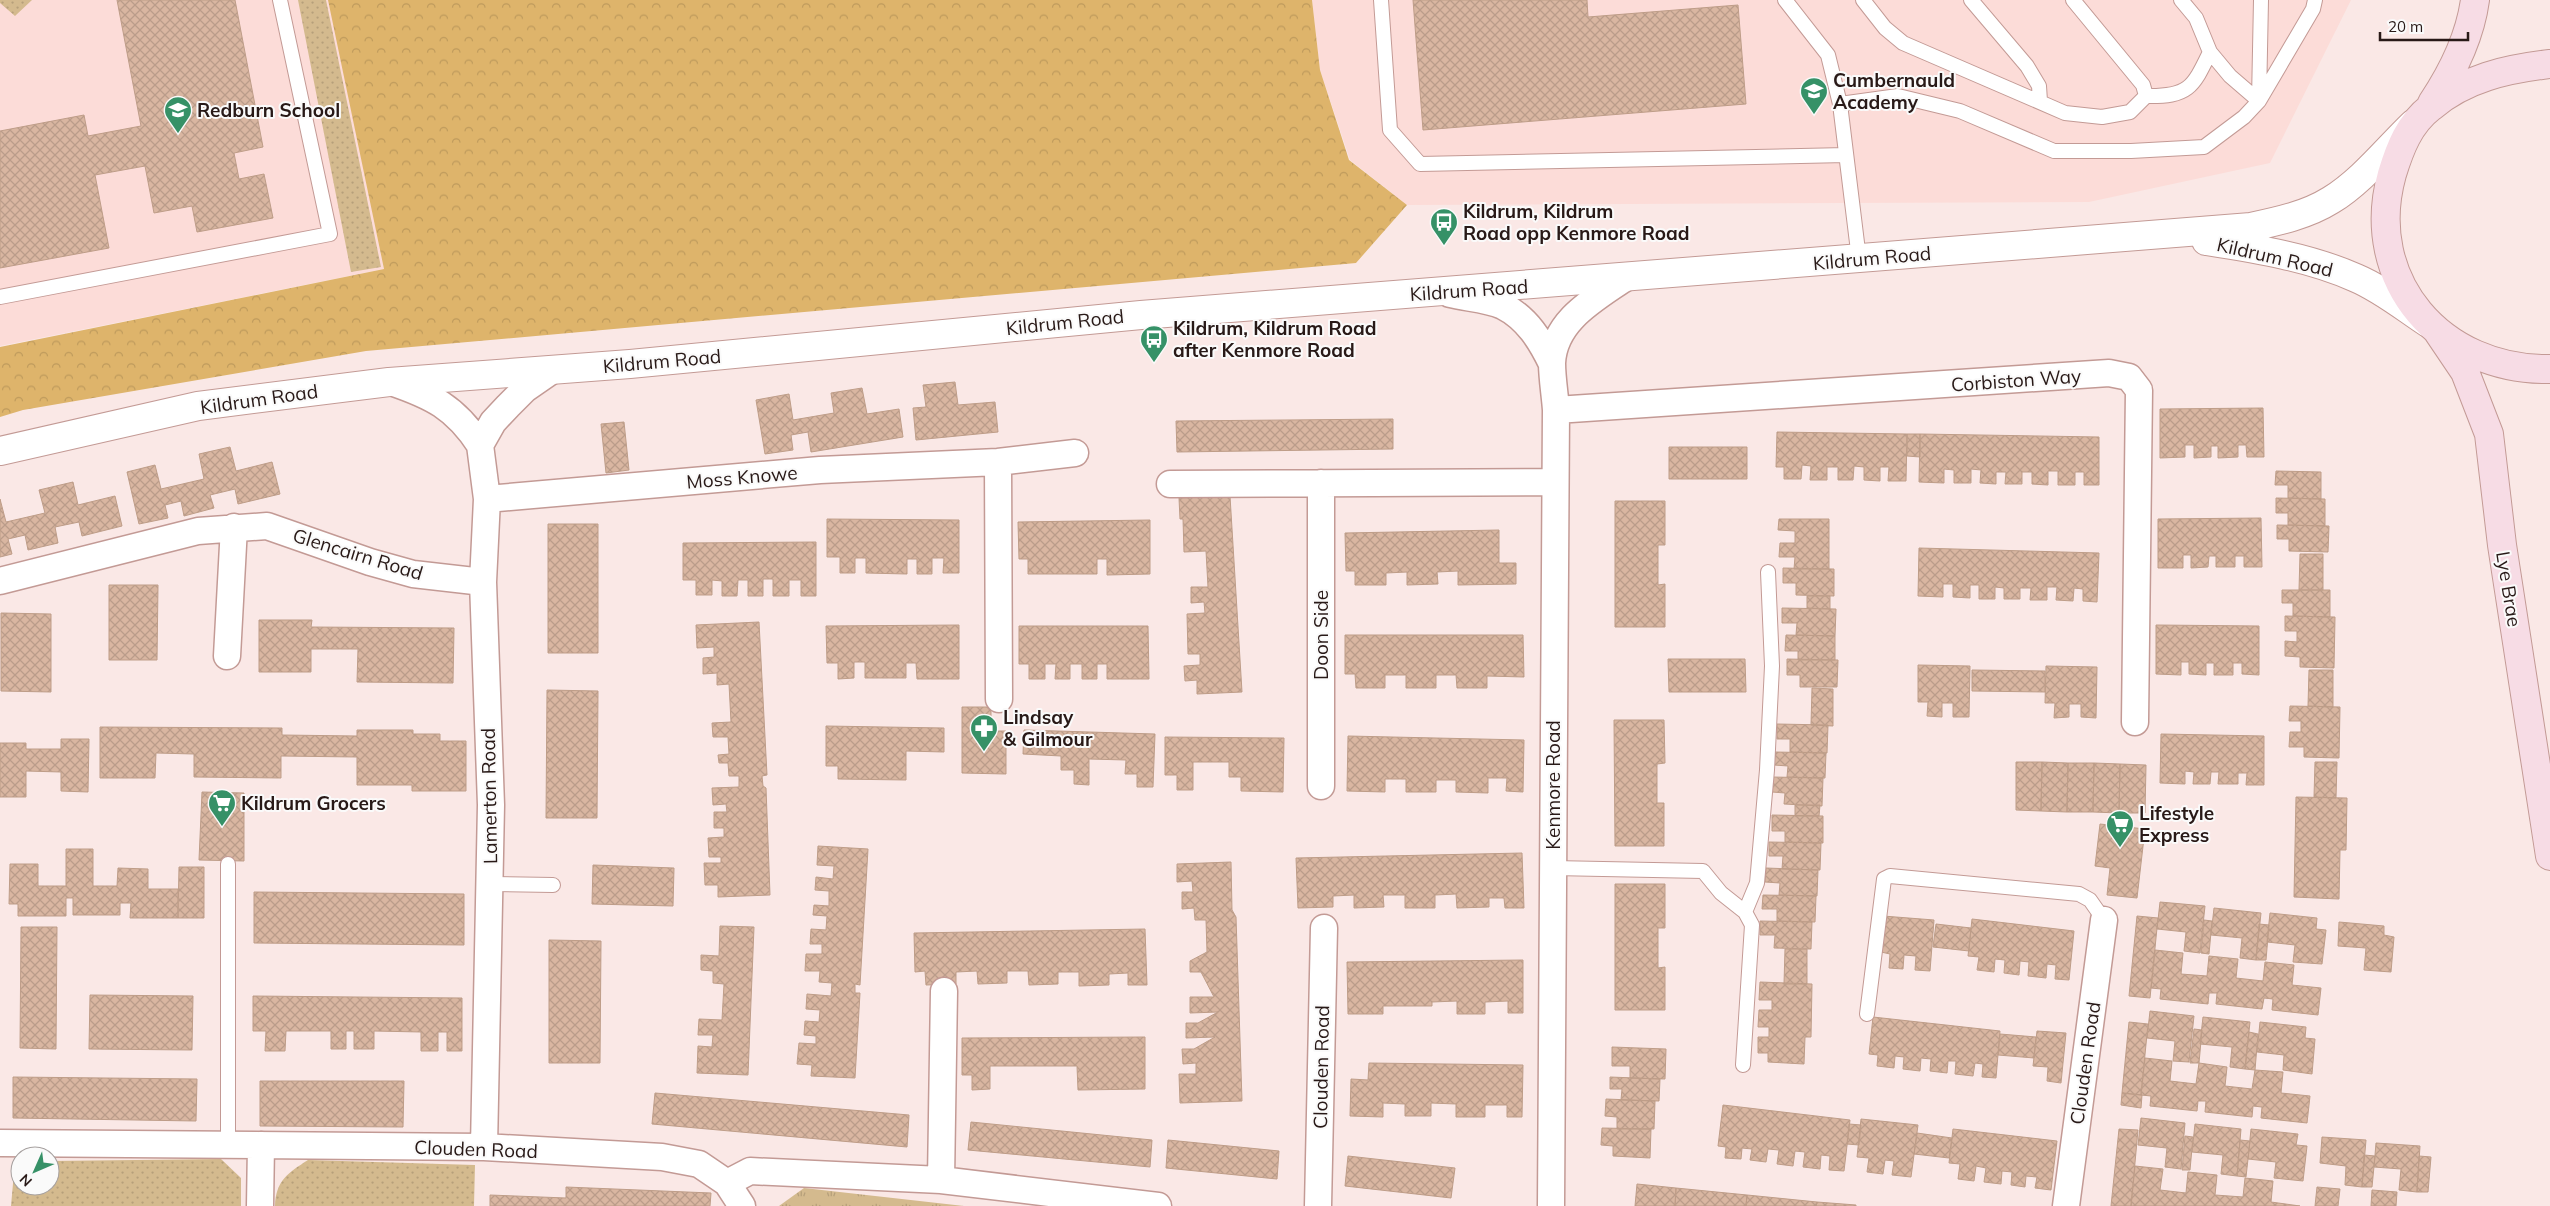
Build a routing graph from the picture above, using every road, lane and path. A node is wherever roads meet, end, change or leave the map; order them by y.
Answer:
1 (280, 0) edge
2 (1381, 0) edge
3 (1784, 0) edge
4 (1863, 0) edge
5 (1971, 0) edge
6 (2073, 0) edge
7 (2181, 0) edge
8 (2261, 0) edge
9 (2314, 0) edge
10 (2475, 0) edge
11 (2210, 52) junction
12 (2550, 64) edge
13 (2146, 96) junction
14 (2040, 101) junction
15 (2258, 101) junction
16 (1840, 104) junction
17 (2424, 113) junction
18 (1846, 155) junction
19 (2166, 235) junction
20 (1859, 259) junction
21 (1625, 278) junction
22 (1441, 292) junction
23 (0, 297) edge
24 (2434, 328) junction
25 (1552, 364) junction
26 (2550, 369) edge
27 (551, 371) junction
28 (389, 382) junction
29 (1556, 410) junction
30 (4, 444) edge
31 (480, 445) junction
32 (1075, 453) dead end
33 (998, 462) junction
34 (1554, 482) junction
35 (1321, 483) junction
36 (1170, 484) dead end
37 (487, 499) junction
38 (234, 527) junction
39 (1768, 572) dead end
40 (0, 581) edge
41 (483, 582) junction
42 (227, 656) dead end
43 (999, 699) dead end
44 (2135, 722) dead end
45 (1321, 786) dead end
46 (2550, 856) edge
47 (228, 864) dead end
48 (1553, 868) junction
49 (490, 884) junction
50 (553, 885) dead end
51 (1745, 912) junction
52 (2104, 920) joint
53 (1324, 928) dead end
54 (944, 991) dead end
55 (1867, 1014) dead end
56 (1744, 1065) dead end
57 (0, 1143) edge
58 (228, 1145) junction
59 (261, 1145) junction
60 (484, 1147) junction
61 (941, 1180) junction
62 (727, 1183) junction
63 (260, 1206) edge
64 (742, 1206) edge
65 (1158, 1206) edge
66 (1318, 1206) edge
67 (1551, 1206) edge
68 (2066, 1206) edge

1 - 23 lane
2 - 18 lane
3 - 16 lane
4 - 14 lane
5 - 14 lane
6 - 13 lane
7 - 11 lane
8 - 15 lane
9 - 15 lane
10 - 17 main road
11 - 13 lane
11 - 15 lane
12 - 17 main road
13 - 14 lane
15 - 16 lane
16 - 18 lane
17 - 19 street, Kildrum Road
17 - 24 main road
18 - 20 lane
19 - 20 street, Kildrum Road
19 - 24 street, Kildrum Road
20 - 21 street, Kildrum Road
21 - 22 street, Kildrum Road
21 - 25 street, Kenmore Road
22 - 25 street, Kenmore Road
22 - 27 street, Kildrum Road
24 - 26 main road
24 - 46 main road, Lye Brae
25 - 29 street, Kenmore Road
27 - 28 street, Kildrum Road
27 - 31 street
28 - 30 street, Kildrum Road
28 - 31 street, Lamerton Road
29 - 34 street, Kenmore Road
29 - 44 street, Corbiston Way
31 - 37 street, Lamerton Road
32 - 33 street, Moss Knowe
33 - 37 street, Moss Knowe
33 - 43 street
34 - 35 street
34 - 48 street, Kenmore Road
35 - 36 street
35 - 45 street, Doon Side
37 - 41 street, Lamerton Road
38 - 40 street, Glencairn Road
38 - 41 street, Glencairn Road
38 - 42 street
39 - 51 lane
41 - 49 street, Lamerton Road
47 - 58 lane
48 - 51 lane
48 - 67 street, Kenmore Road
49 - 50 lane
49 - 60 street, Lamerton Road
51 - 56 lane
52 - 55 lane
52 - 68 street, Clouden Road
53 - 66 street, Clouden Road
54 - 61 street
57 - 58 street, Clouden Road
58 - 59 street, Clouden Road
59 - 60 street, Clouden Road
59 - 63 street
60 - 62 street, Clouden Road
61 - 62 street
61 - 65 street
62 - 64 street

